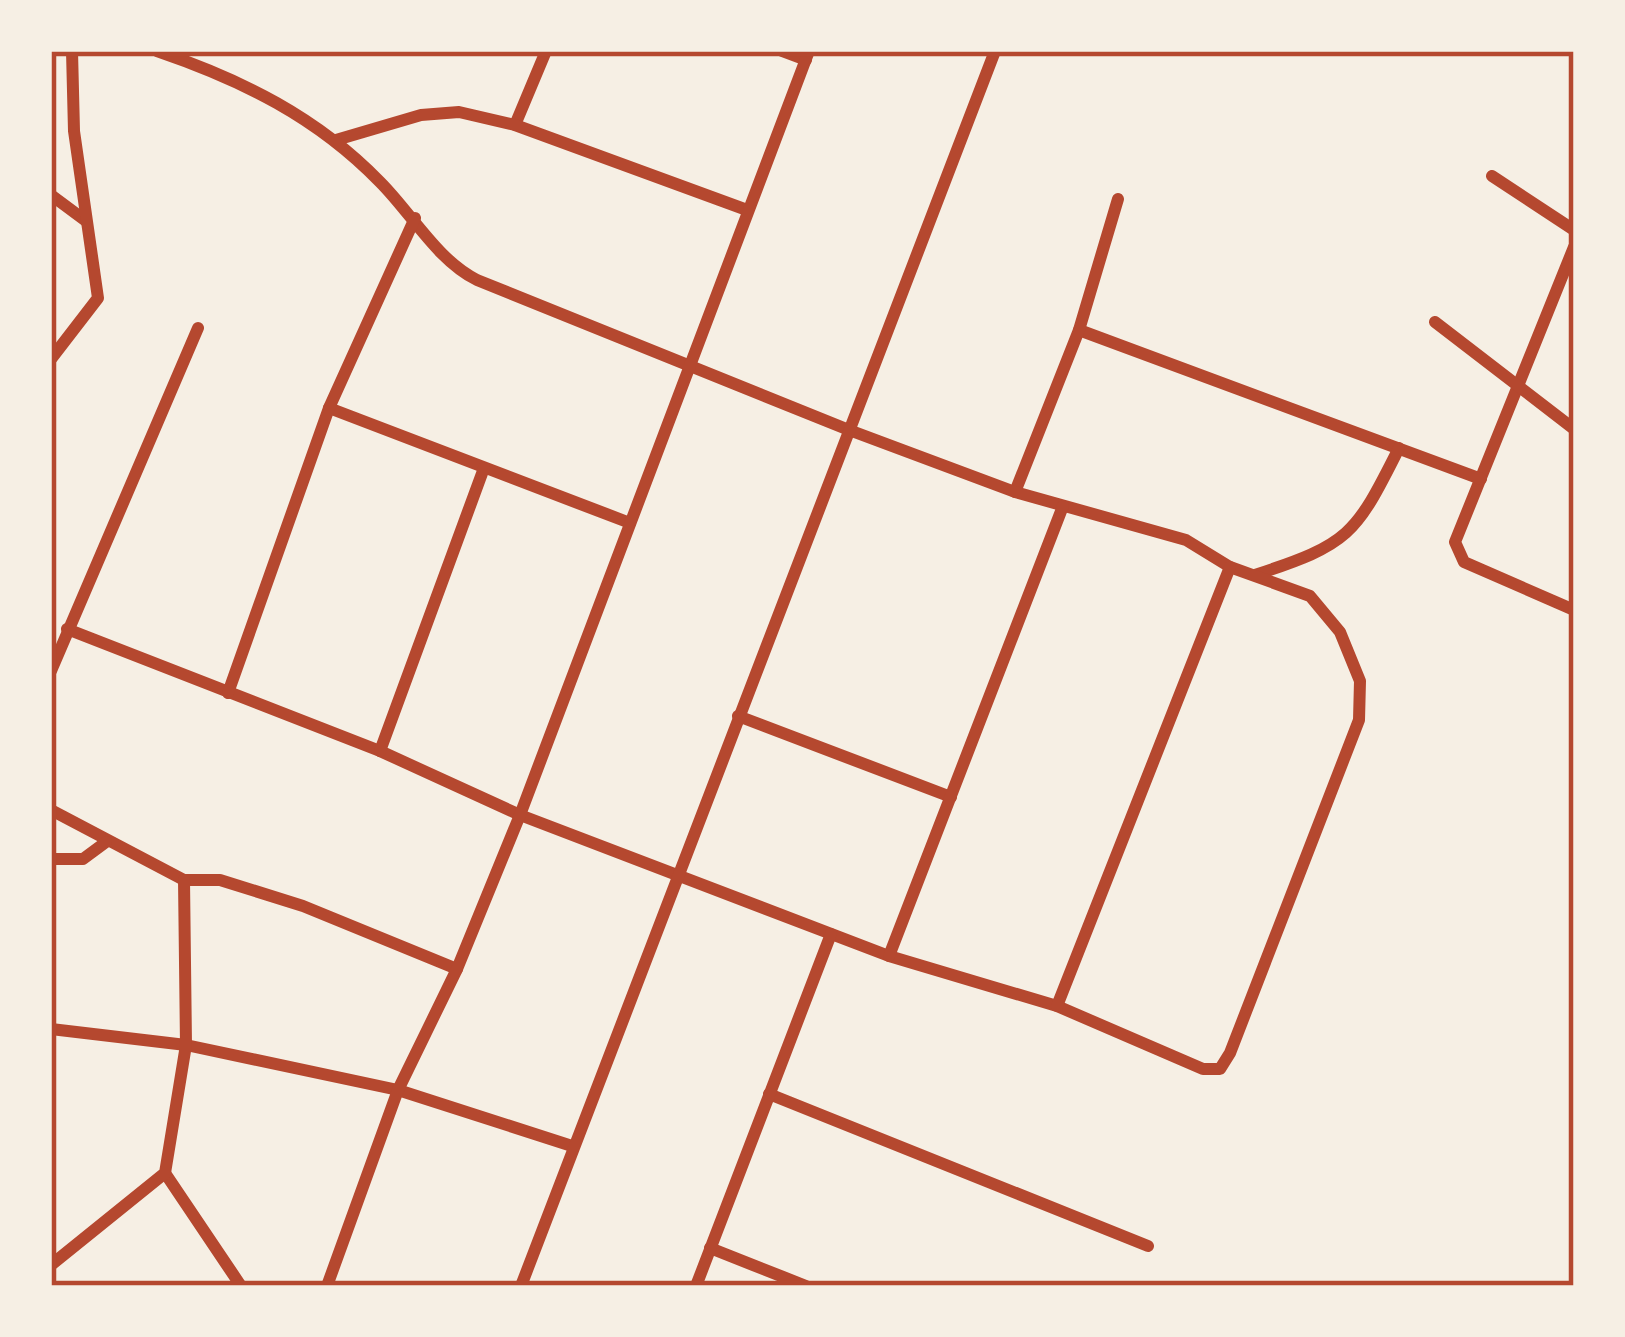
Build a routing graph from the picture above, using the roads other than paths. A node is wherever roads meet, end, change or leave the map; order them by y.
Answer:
1 (72, 51) edge
2 (157, 51) edge
3 (546, 51) edge
4 (782, 51) edge
5 (995, 51) edge
6 (808, 56) edge
7 (514, 125) junction
8 (336, 140) junction
9 (1492, 176) dead end
10 (51, 195) edge
11 (1118, 199) dead end
12 (747, 211) junction
13 (415, 218) junction
14 (86, 221) junction
15 (1574, 230) edge
16 (1574, 248) edge
17 (1435, 322) dead end
18 (198, 328) dead end
19 (1079, 329) junction
20 (51, 359) edge
21 (693, 364) junction
22 (1521, 387) junction
23 (328, 408) junction
24 (1574, 429) edge
25 (849, 430) junction
26 (1399, 448) junction
27 (484, 468) junction
28 (1481, 479) junction
29 (1015, 492) junction
30 (1063, 506) junction
31 (630, 523) junction
32 (1230, 567) junction
33 (1254, 576) junction
34 (1574, 610) edge
35 (68, 629) junction
36 (51, 671) edge
37 (228, 693) junction
38 (738, 716) junction
39 (380, 751) junction
40 (951, 797) junction
41 (51, 810) edge
42 (520, 815) junction
43 (106, 842) junction
44 (51, 859) edge
45 (677, 875) junction
46 (184, 880) junction
47 (831, 934) junction
48 (890, 956) junction
49 (457, 969) junction
50 (1057, 1006) junction
51 (51, 1029) edge
52 (186, 1045) junction
53 (398, 1090) junction
54 (769, 1094) junction
55 (572, 1146) junction
56 (165, 1173) junction
57 (1148, 1246) dead end
58 (710, 1248) junction
59 (51, 1265) edge
60 (242, 1286) edge
61 (327, 1286) edge
62 (521, 1286) edge
63 (696, 1286) edge
64 (806, 1286) edge

1 - 14 street
2 - 8 street
3 - 7 street
4 - 6 street
5 - 25 street
6 - 12 street
7 - 8 street
7 - 12 street
8 - 13 street
9 - 15 street
10 - 14 street
11 - 19 street
12 - 21 street
13 - 21 street
13 - 23 street
14 - 20 street
16 - 22 street
17 - 22 street
18 - 35 street
19 - 26 street
19 - 29 street
21 - 25 street
21 - 31 street
22 - 24 street
22 - 28 street
23 - 27 street
23 - 37 street
25 - 29 street
25 - 38 street
26 - 28 street
26 - 33 street
27 - 31 street
27 - 39 street
28 - 34 street
29 - 30 street
30 - 32 street
30 - 40 street
31 - 42 street
32 - 33 street
32 - 50 street
33 - 50 street
35 - 36 street
35 - 37 street
37 - 39 street
38 - 40 street
38 - 45 street
39 - 42 street
40 - 48 street
41 - 43 street
42 - 45 street
42 - 49 street
43 - 44 street
43 - 46 street
45 - 47 street
45 - 55 street
46 - 49 street
46 - 52 street
47 - 48 street
47 - 54 street
48 - 50 street
49 - 53 street
51 - 52 street
52 - 53 street
52 - 56 street
53 - 55 street
53 - 61 street
54 - 57 street
54 - 58 street
55 - 62 street
56 - 59 street
56 - 60 street
58 - 63 street
58 - 64 street

